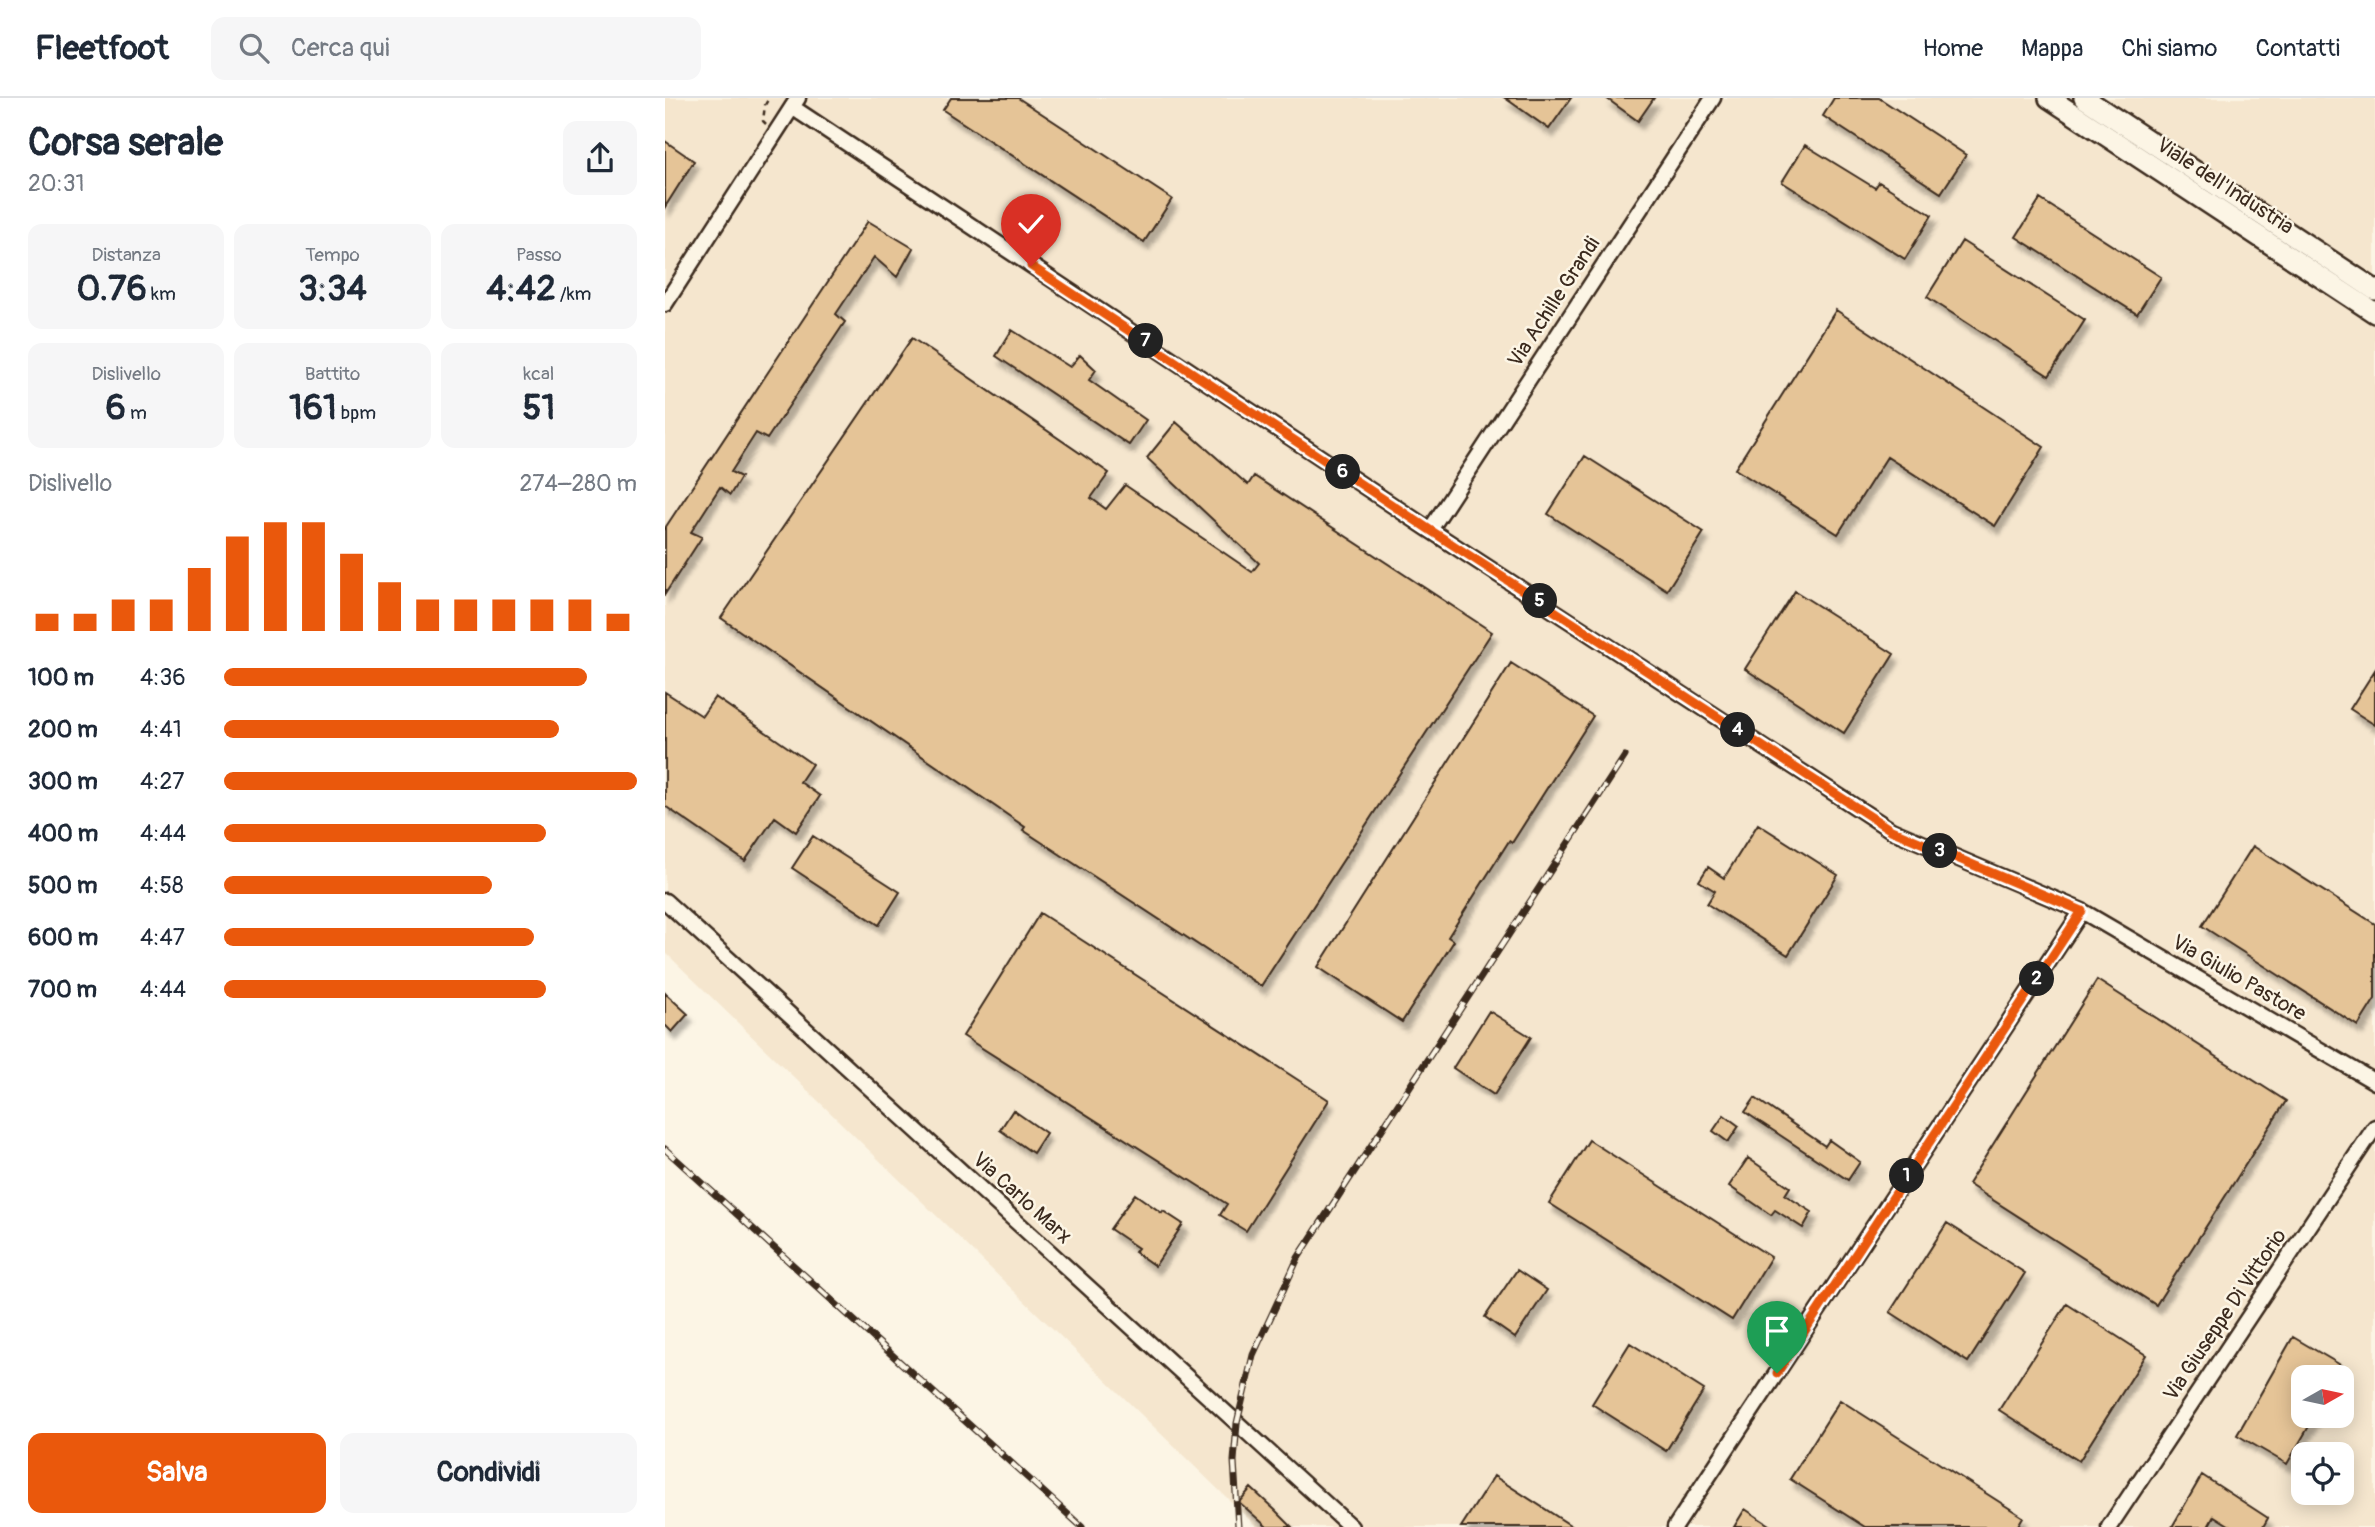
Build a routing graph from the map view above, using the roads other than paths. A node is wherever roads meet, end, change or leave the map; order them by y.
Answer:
1 (1713, 98) edge
2 (2049, 98) edge
3 (2084, 98) edge
4 (795, 102) edge
5 (2375, 290) edge
6 (665, 304) edge
7 (2375, 313) edge
8 (1430, 530) junction
9 (665, 901) edge
10 (2082, 911) junction
11 (2375, 1082) edge
12 (2375, 1127) edge
13 (1351, 1527) edge
14 (1675, 1527) edge
15 (2109, 1527) edge

1 - 8 street, Via Achille Grandi
2 - 7 main road, Viale dell'Industria
3 - 5 main road, Viale dell'Industria
4 - 6 street
4 - 8 street, Via Giulio Pastore
8 - 10 street, Via Giulio Pastore
9 - 13 street, Via Carlo Marx
10 - 11 street, Via Giulio Pastore
10 - 14 street
12 - 15 street, Via Giuseppe Di Vittorio

